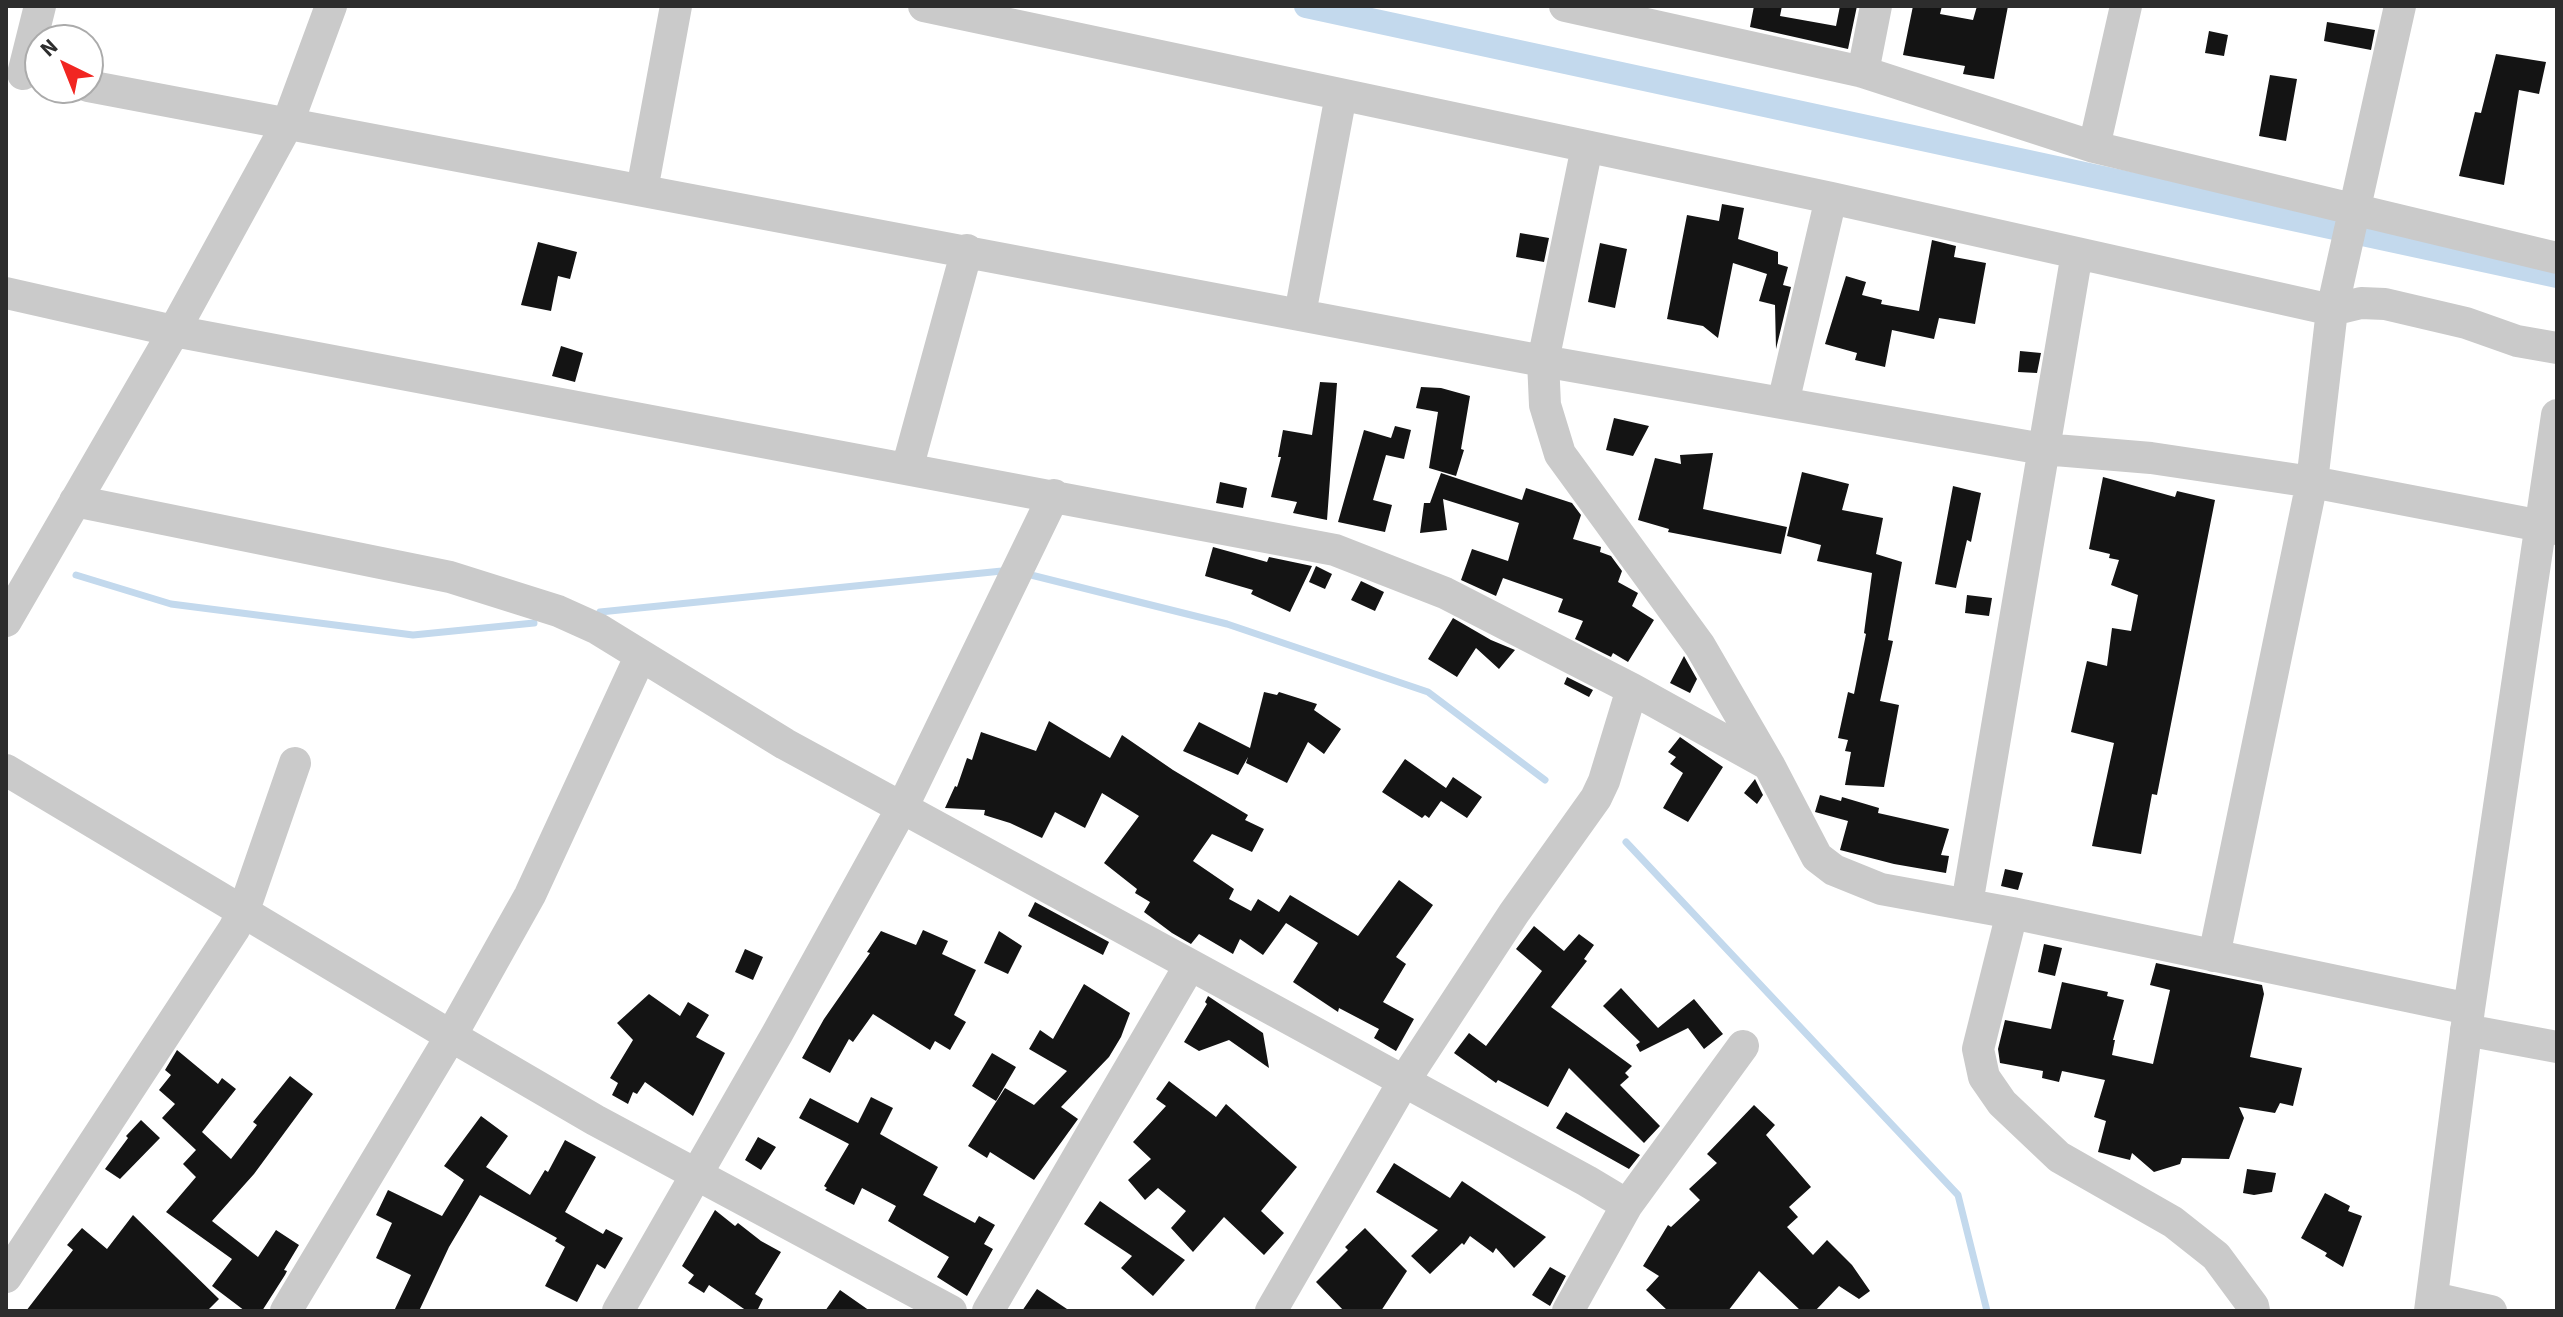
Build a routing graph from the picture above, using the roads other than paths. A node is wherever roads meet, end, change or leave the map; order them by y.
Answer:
1 (40, 6) edge
2 (331, 6) edge
3 (676, 6) edge
4 (924, 6) edge
5 (1565, 6) edge
6 (1876, 6) edge
7 (2126, 6) edge
8 (2400, 6) edge
9 (1633, 13) edge
10 (1863, 72) junction
11 (23, 74) edge
12 (104, 89) edge
13 (1341, 95) junction
14 (287, 125) junction
15 (1587, 147) junction
16 (2094, 147) junction
17 (642, 190) junction
18 (1831, 198) junction
19 (2354, 209) junction
20 (967, 250) junction
21 (2077, 253) junction
22 (2557, 258) edge
23 (6, 293) edge
24 (2332, 310) junction
25 (1300, 314) junction
26 (174, 331) junction
27 (2557, 348) edge
28 (1543, 361) junction
29 (1783, 403) junction
30 (2557, 415) edge
31 (2043, 449) junction
32 (907, 469) junction
33 (2312, 482) junction
34 (1054, 495) junction
35 (75, 501) junction
36 (2549, 527) edge
37 (6, 621) edge
38 (640, 657) junction
39 (1632, 689) junction
40 (295, 763) dead end
41 (1769, 765) junction
42 (6, 770) edge
43 (902, 808) junction
44 (1967, 904) junction
45 (244, 910) junction
46 (2012, 913) junction
47 (2214, 956) junction
48 (1190, 965) junction
49 (2468, 1019) junction
50 (451, 1036) junction
51 (1743, 1046) dead end
52 (2557, 1047) edge
53 (1404, 1081) junction
54 (697, 1174) junction
55 (1627, 1205) junction
56 (6, 1277) edge
57 (2432, 1305) edge
58 (286, 1311) edge
59 (618, 1311) edge
60 (951, 1311) edge
61 (988, 1311) edge
62 (1271, 1311) edge
63 (1568, 1311) edge
64 (2254, 1311) edge
65 (2491, 1311) edge

1 - 11 street
2 - 14 street
3 - 17 street
4 - 13 street
5 - 9 street
6 - 10 street
7 - 16 street
8 - 19 street
9 - 10 street
10 - 16 street
12 - 14 street
13 - 15 street
13 - 25 street
14 - 17 street
14 - 26 street
15 - 18 street
15 - 28 street
16 - 19 street
17 - 20 street
18 - 21 street
18 - 29 street
19 - 22 street
19 - 24 street
20 - 25 street
20 - 32 street
21 - 24 street
21 - 31 street
23 - 26 street
24 - 27 street
24 - 33 street
25 - 28 street
26 - 32 street
26 - 35 street
28 - 29 street
28 - 41 street
29 - 31 street
30 - 36 street
31 - 33 street
31 - 44 street
32 - 34 street
33 - 36 street
33 - 47 street
34 - 39 street
34 - 43 street
35 - 37 street
35 - 38 street
36 - 49 street
38 - 43 street
38 - 50 street
39 - 41 street
39 - 53 street
40 - 45 street
41 - 44 street
42 - 45 street
43 - 48 street
43 - 54 street
44 - 46 street
45 - 50 street
45 - 56 street
46 - 47 street
46 - 64 street
47 - 49 street
48 - 53 street
48 - 61 street
49 - 52 street
49 - 57 street
50 - 54 street
50 - 58 street
51 - 55 street
53 - 55 street
53 - 62 street
54 - 59 street
54 - 60 street
55 - 63 street
57 - 65 street

